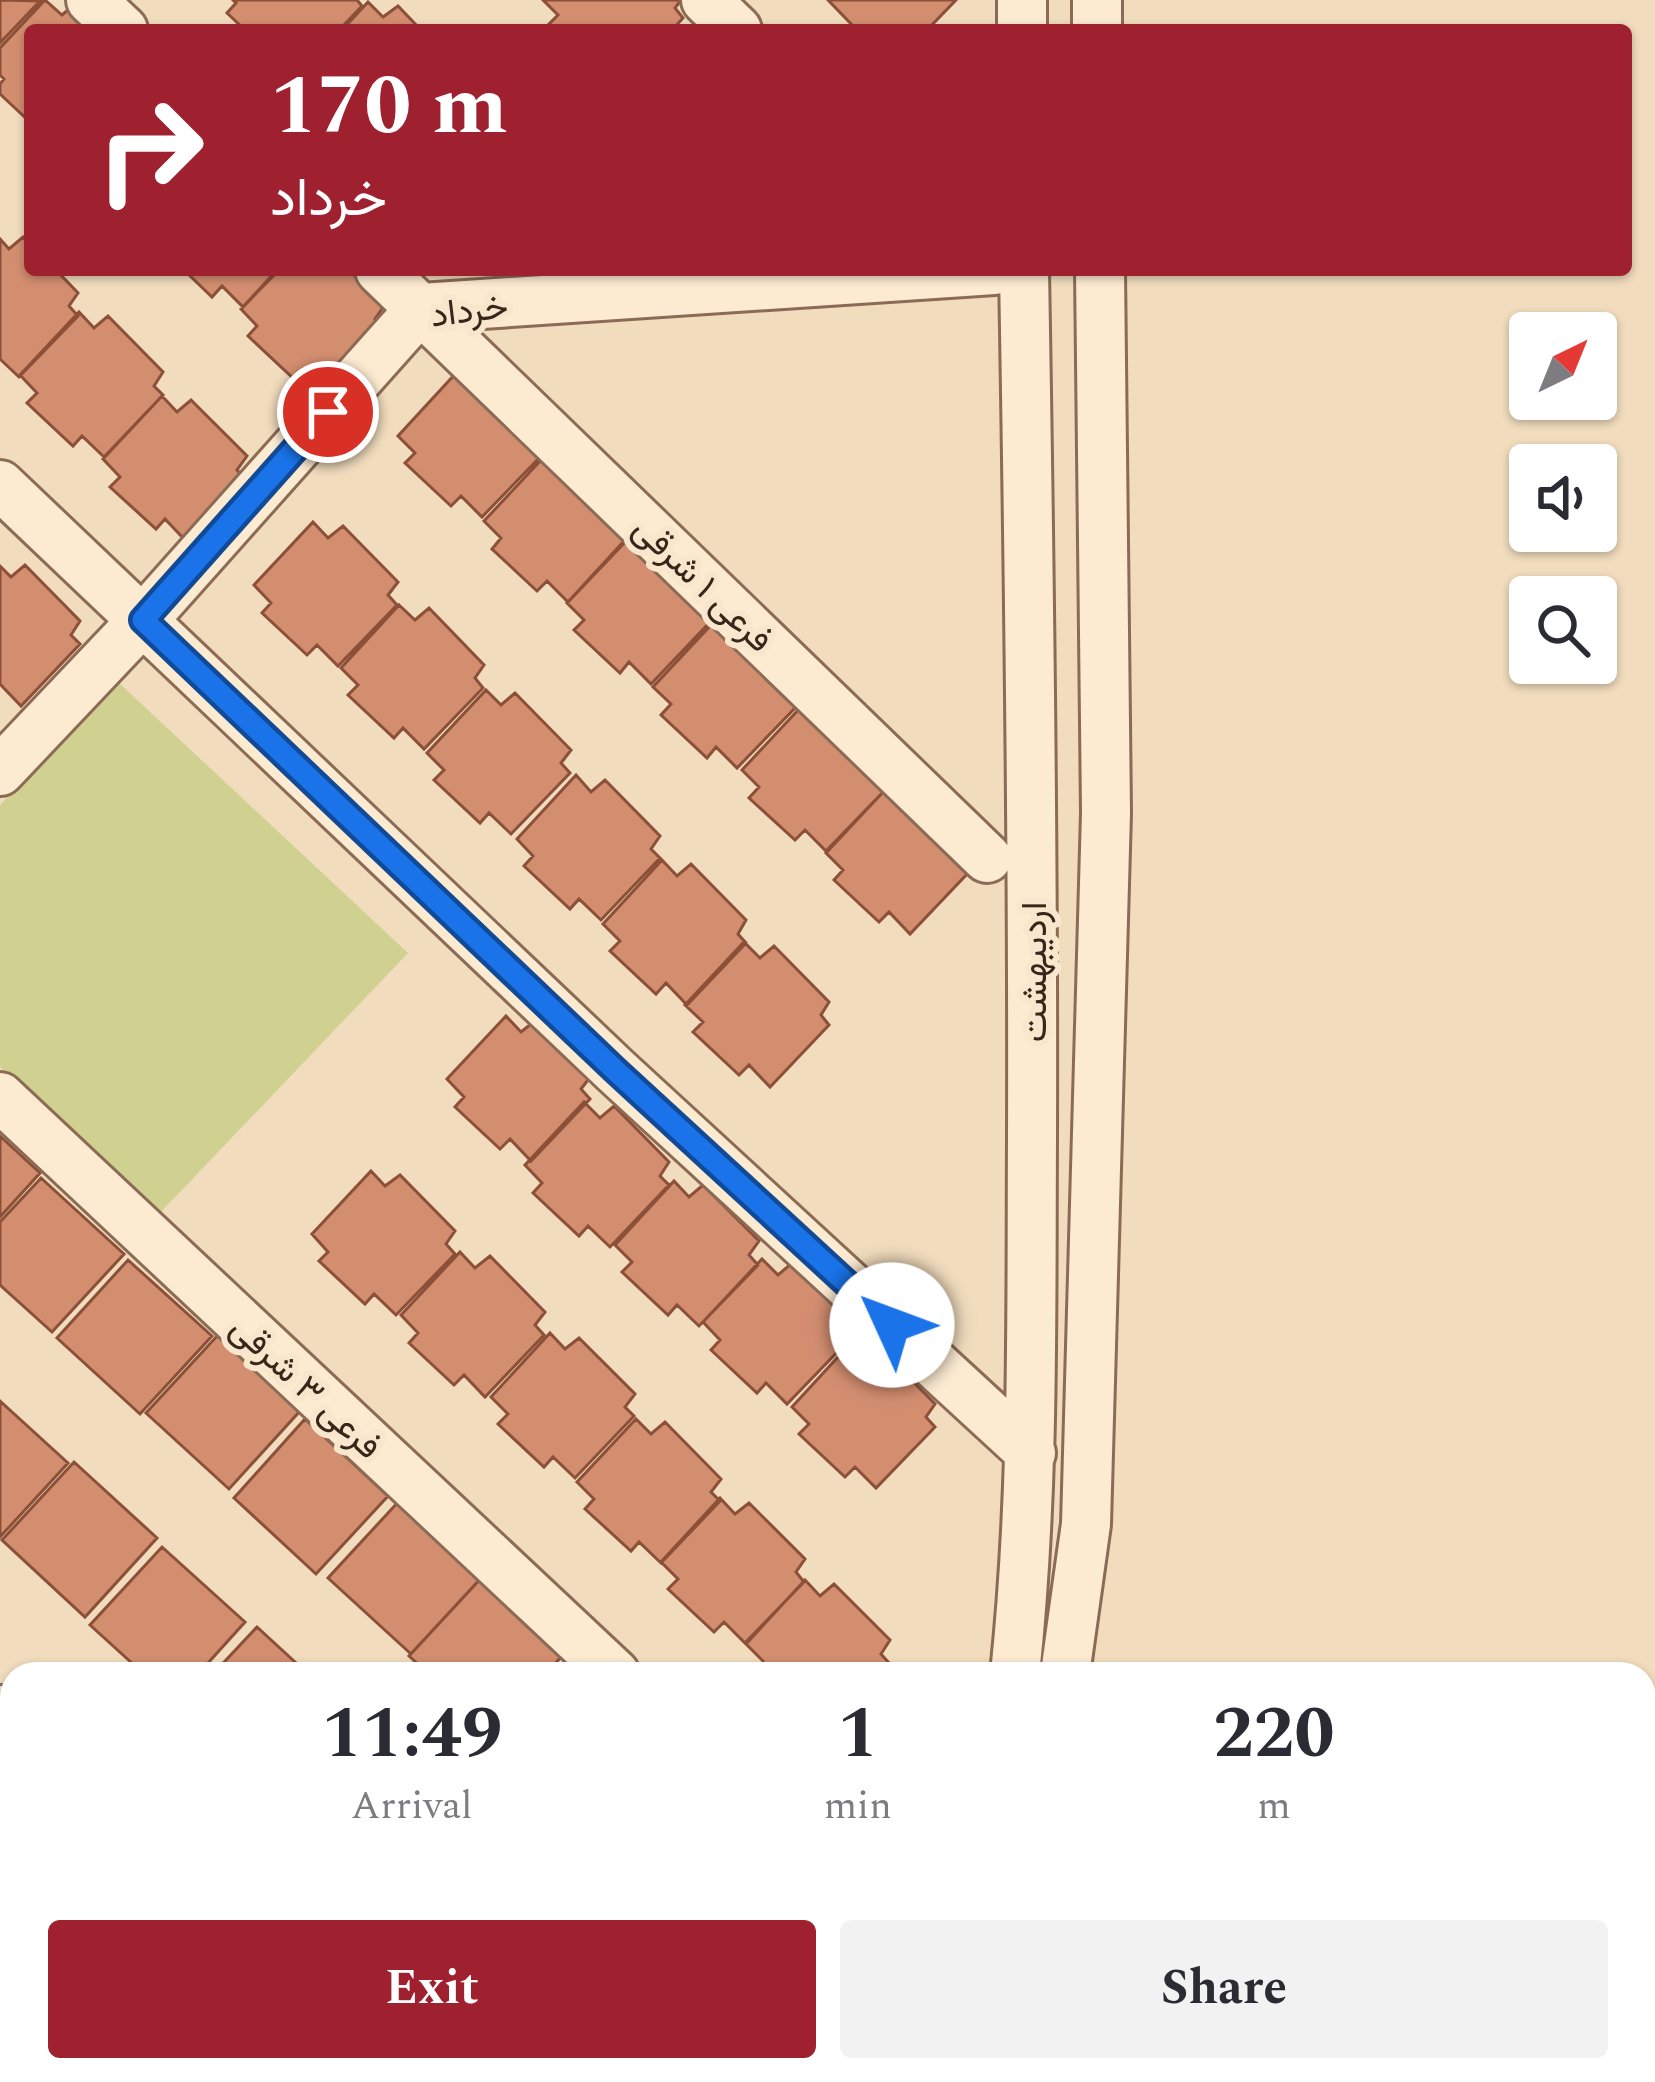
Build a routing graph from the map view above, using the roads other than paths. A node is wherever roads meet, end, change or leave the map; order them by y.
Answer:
1 (92, 0) edge
2 (117, 24) edge
3 (386, 276) edge
4 (895, 276) edge
5 (1024, 276) edge
6 (1100, 276) edge
7 (421, 308) junction
8 (0, 485) edge
9 (143, 620) junction
10 (0, 770) edge
11 (987, 857) dead end
12 (0, 1097) edge
13 (1031, 1453) junction
14 (602, 1662) edge
15 (1016, 1662) edge
16 (1067, 1662) edge

1 - 2 street
3 - 7 street, فرعی ۱ شرقی
4 - 7 street, خرداد
5 - 13 street, اردیبهشت
6 - 16 street
7 - 9 street, خرداد
7 - 11 street, فرعی ۱ شرقی
8 - 9 street
9 - 10 street, خرداد
9 - 13 street
12 - 14 street, فرعی ۳ شرقی
13 - 15 street, اردیبهشت

